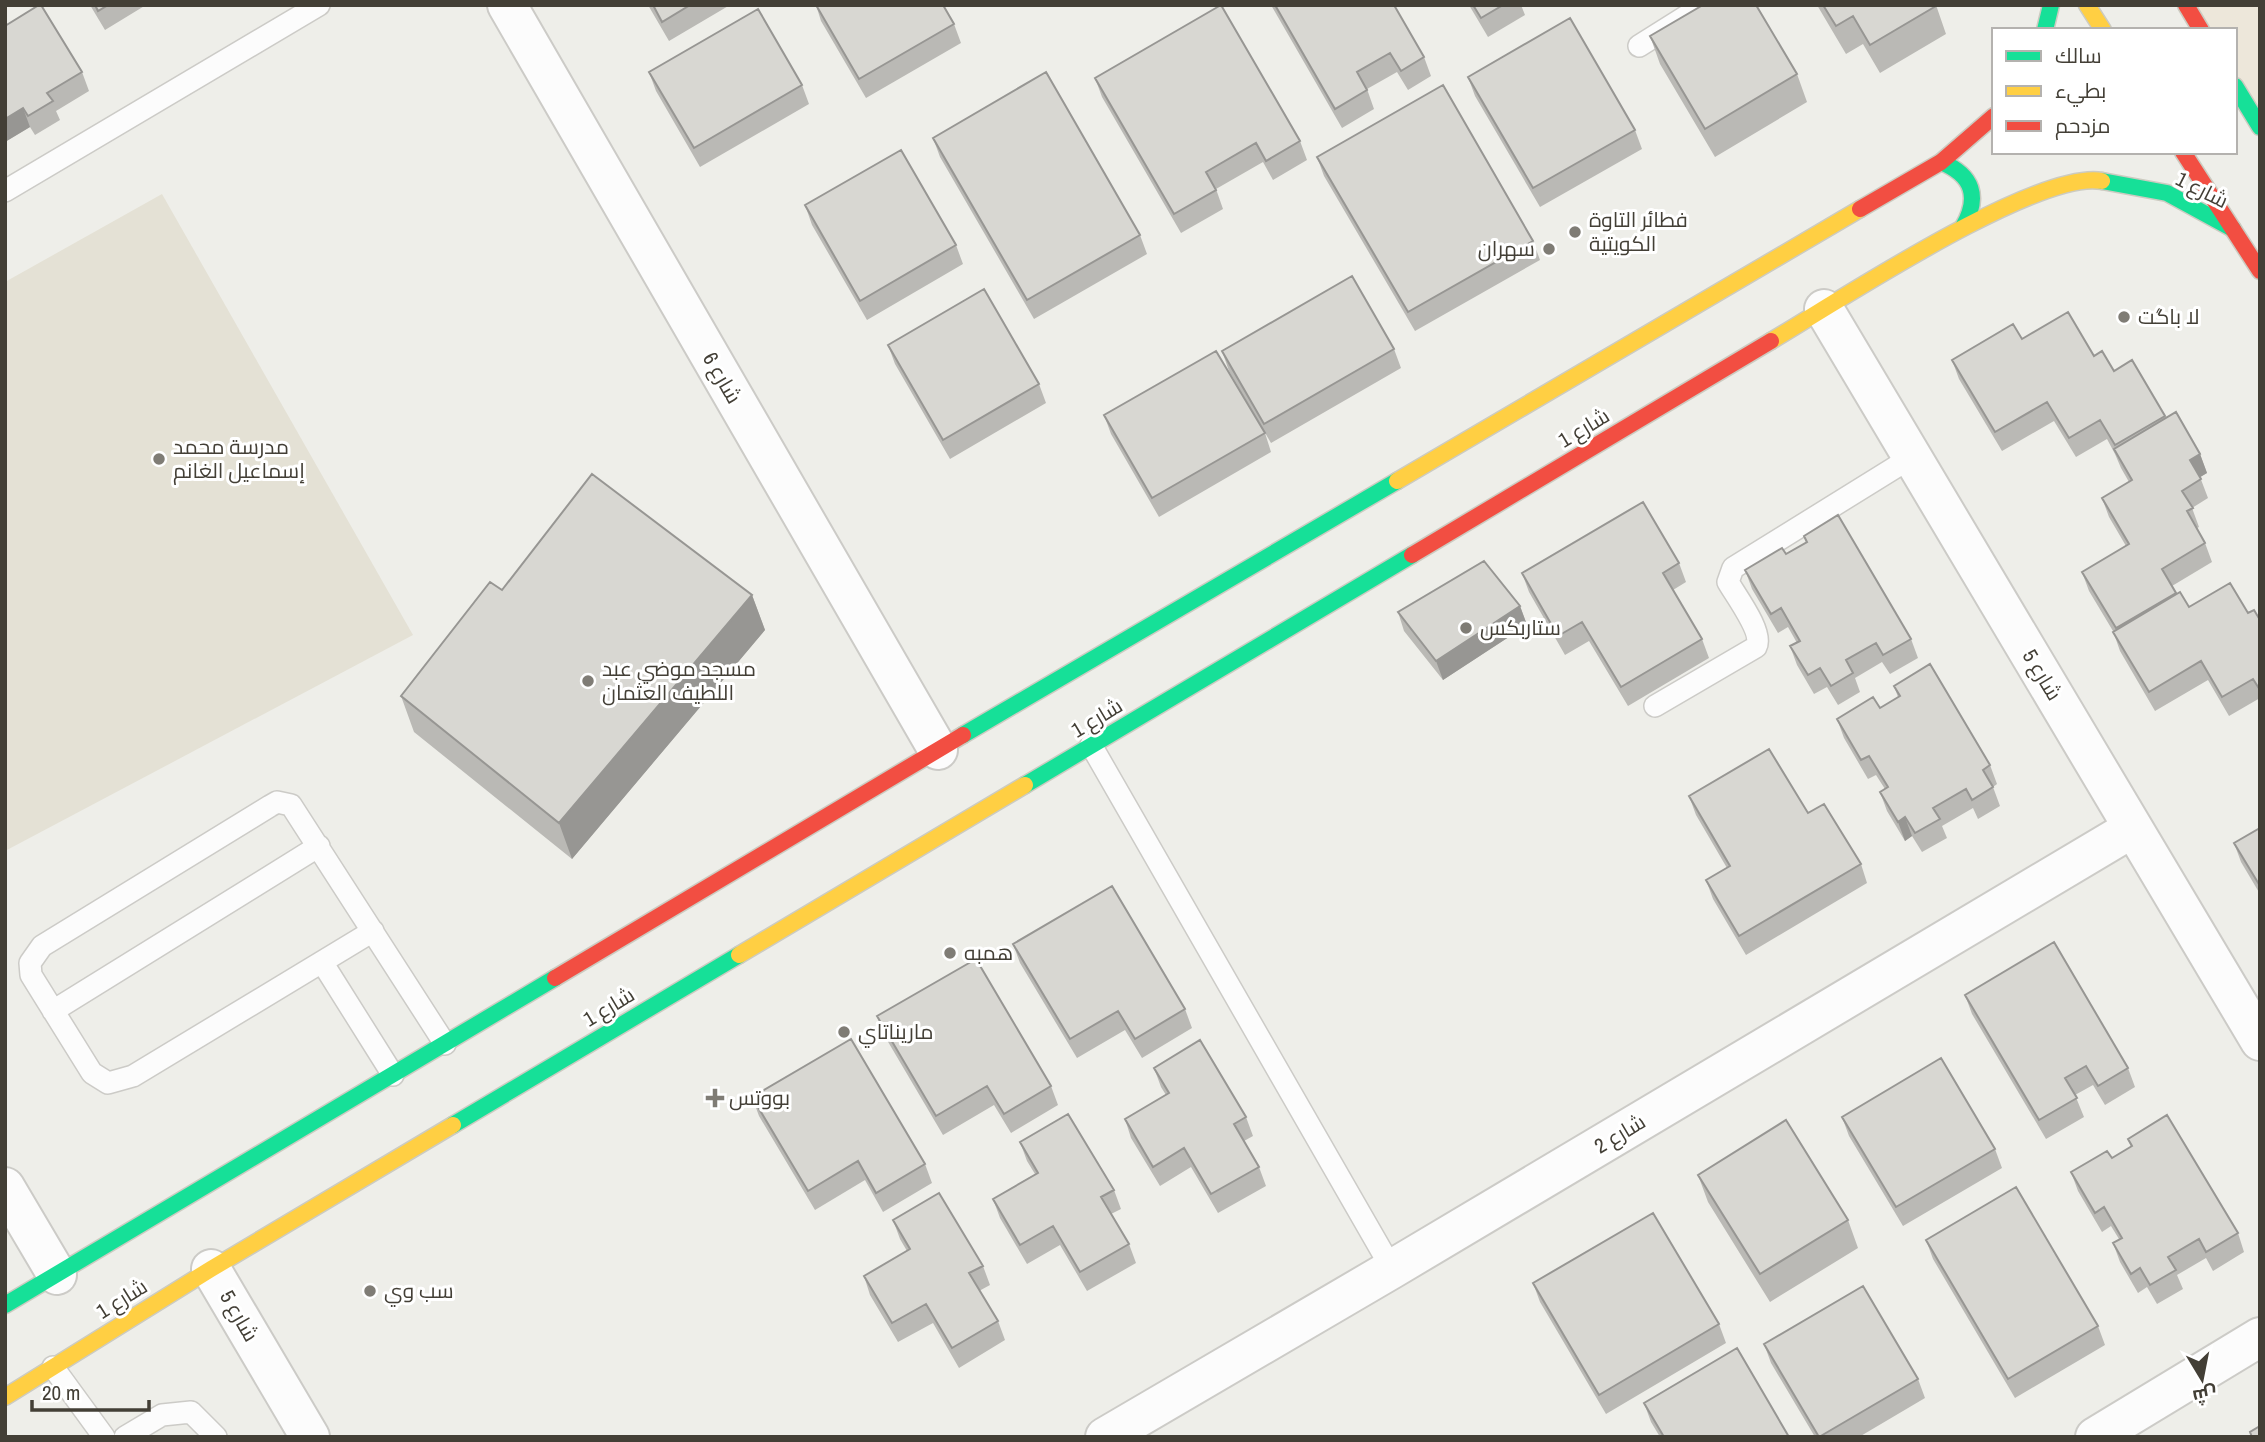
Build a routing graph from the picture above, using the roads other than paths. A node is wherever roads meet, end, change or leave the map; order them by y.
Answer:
1 (319, 5) edge
2 (507, 5) edge
3 (1704, 5) edge
4 (2051, 5) edge
5 (2087, 5) edge
6 (2186, 5) edge
7 (2045, 28) edge
8 (2102, 28) edge
9 (2200, 28) edge
10 (1639, 46) dead end
11 (2237, 89) edge
12 (1992, 118) edge
13 (2260, 127) edge
14 (2184, 154) edge
15 (1941, 162) junction
16 (5, 191) edge
17 (1963, 227) junction
18 (2233, 229) junction
19 (2260, 271) edge
20 (1824, 309) junction
21 (1912, 457) junction
22 (1655, 706) dead end
23 (1091, 746) junction
24 (938, 750) junction
25 (2133, 828) junction
26 (319, 846) junction
27 (373, 931) junction
28 (322, 962) junction
29 (53, 1011) junction
30 (2260, 1041) edge
31 (445, 1044) junction
32 (393, 1075) junction
33 (5, 1187) edge
34 (211, 1269) junction
35 (1392, 1269) junction
36 (57, 1275) junction
37 (5, 1305) edge
38 (2260, 1337) edge
39 (53, 1367) junction
40 (5, 1397) edge
41 (104, 1437) edge
42 (125, 1437) edge
43 (216, 1437) edge
44 (310, 1437) edge
45 (1105, 1437) edge
46 (2095, 1437) edge

1 - 16 lane
2 - 24 street, شارع 6
3 - 10 lane
4 - 7 street
5 - 8 street
6 - 9 street
11 - 13 street
12 - 15 street
14 - 18 street
15 - 17 street
15 - 24 street
17 - 18 street, شارع 1
17 - 20 street, شارع 1
18 - 19 street
20 - 21 street, شارع 5
20 - 23 street, شارع 1
21 - 22 lane
21 - 25 street, شارع 5
23 - 34 street, شارع 1
23 - 35 lane
24 - 31 street
25 - 30 street, شارع 5
25 - 35 street, شارع 2
26 - 27 lane
26 - 29 lane
26 - 29 lane
27 - 28 lane
27 - 31 lane
28 - 29 lane
28 - 32 lane
31 - 32 street
32 - 36 street
33 - 36 street
34 - 39 street, شارع 1
34 - 44 street, شارع 5
35 - 45 street, شارع 2
36 - 37 street
38 - 46 street
39 - 40 street, شارع 1
39 - 41 lane
42 - 43 lane

